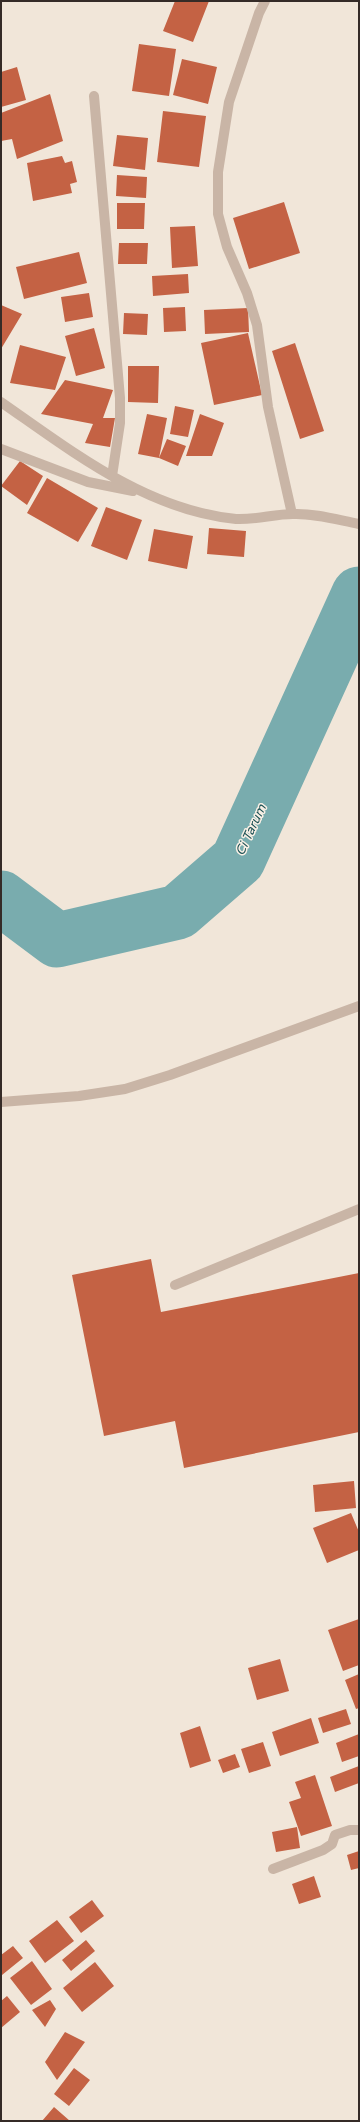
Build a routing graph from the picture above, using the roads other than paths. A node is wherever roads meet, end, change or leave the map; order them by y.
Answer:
1 (265, 1) edge
2 (94, 96) dead end
3 (1, 402) edge
4 (1, 449) edge
5 (112, 476) junction
6 (141, 492) junction
7 (292, 514) junction
8 (359, 524) edge
9 (359, 1006) edge
10 (1, 1102) edge
11 (359, 1209) edge
12 (175, 1285) dead end
13 (359, 1830) edge
14 (273, 1869) dead end

1 - 7 street
2 - 5 street
3 - 5 street
4 - 6 street
5 - 6 street
6 - 7 street
7 - 8 street
9 - 10 street
11 - 12 street
13 - 14 street

